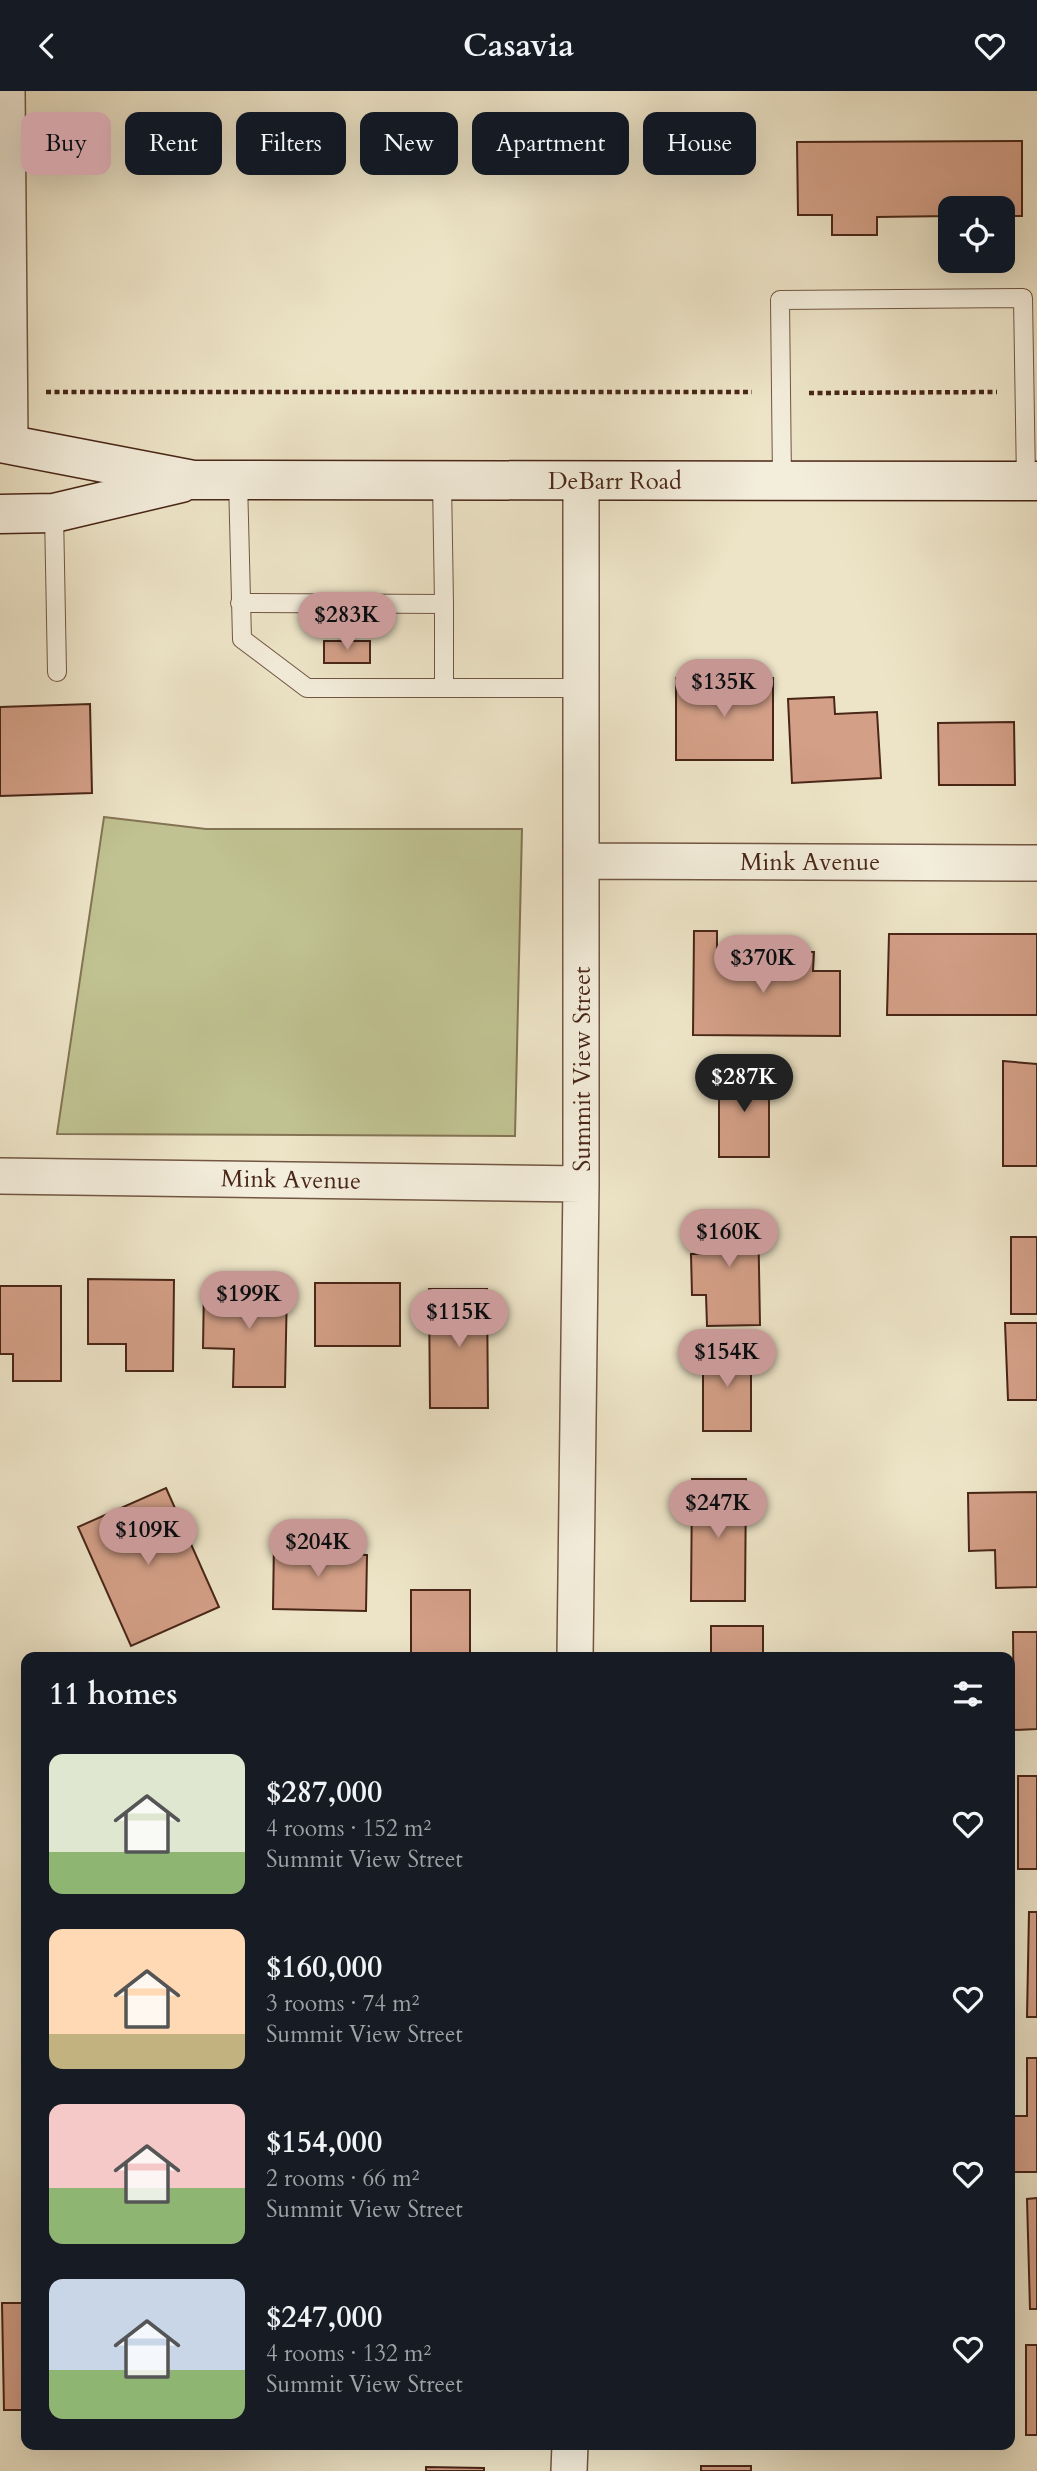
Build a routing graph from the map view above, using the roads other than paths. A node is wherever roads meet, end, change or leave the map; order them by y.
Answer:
1 (7, 91) edge
2 (5, 343) edge
3 (5, 443) edge
4 (193, 480) junction
5 (238, 480) junction
6 (442, 481) junction
7 (581, 481) junction
8 (782, 481) junction
9 (1031, 481) edge
10 (54, 513) junction
11 (0, 514) edge
12 (240, 603) junction
13 (444, 604) junction
14 (57, 672) dead end
15 (444, 687) junction
16 (583, 688) junction
17 (583, 861) junction
18 (1037, 863) edge
19 (0, 1176) edge
20 (581, 1184) junction
21 (575, 1652) edge
22 (569, 2450) edge
23 (569, 2471) edge

1 - 2 street
2 - 3 street
3 - 4 main road, DeBarr Road
4 - 5 main road, DeBarr Road
4 - 10 main road, DeBarr Road
5 - 6 main road, DeBarr Road
5 - 12 lane
6 - 7 main road, DeBarr Road
6 - 13 lane
7 - 8 main road, DeBarr Road
7 - 16 street, Summit View Street
8 - 9 main road, DeBarr Road
8 - 9 lane
10 - 11 main road, DeBarr Road
10 - 14 lane
12 - 13 lane
12 - 15 lane
13 - 15 lane
15 - 16 lane
16 - 17 street, Summit View Street
17 - 18 street, Mink Avenue
17 - 20 street, Summit View Street
19 - 20 street, Mink Avenue
20 - 21 street, Summit View Street
22 - 23 street

